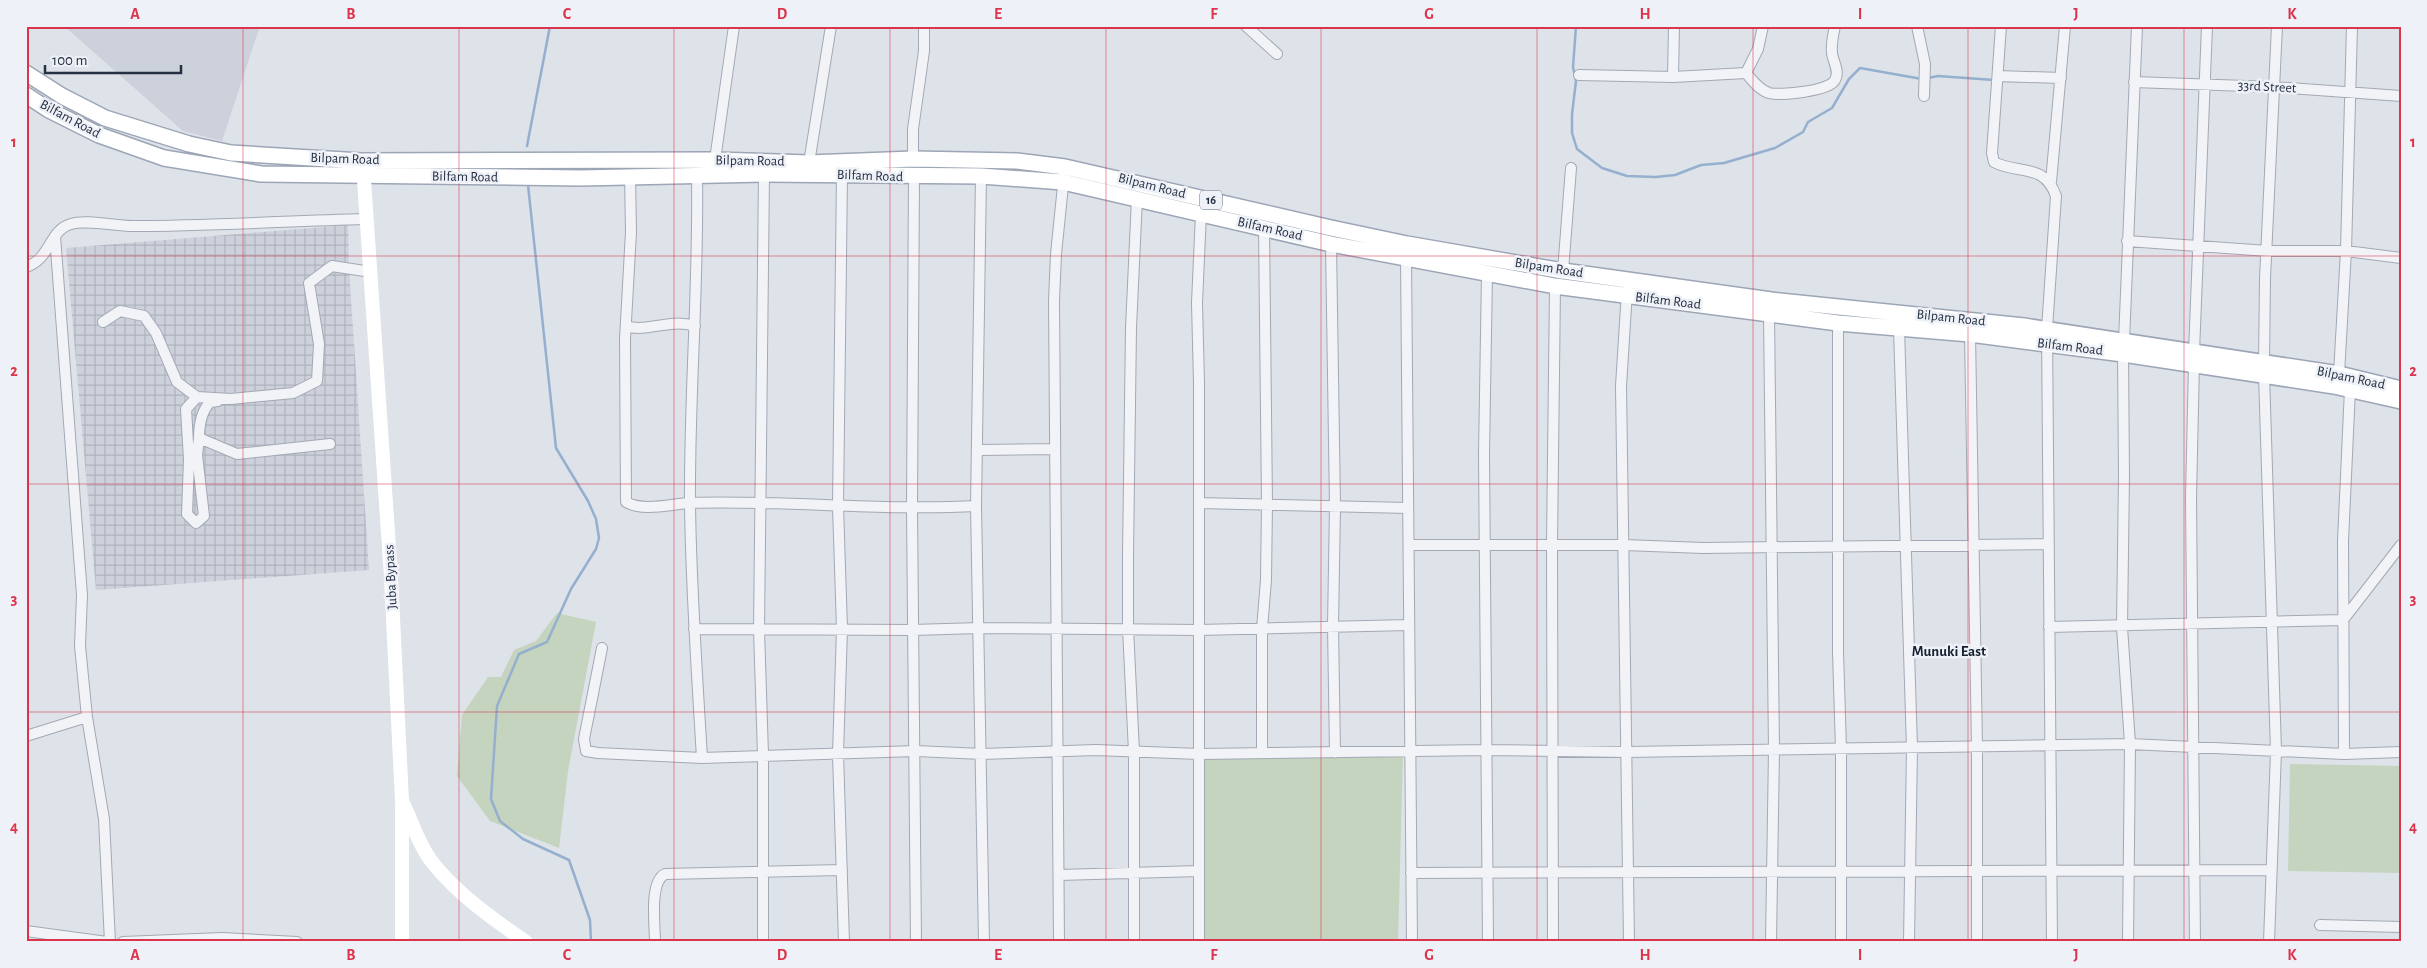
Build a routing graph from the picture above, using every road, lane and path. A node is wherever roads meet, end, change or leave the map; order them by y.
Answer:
1 (734, 26) edge
2 (831, 26) edge
3 (924, 26) edge
4 (1246, 26) edge
5 (1674, 26) edge
6 (1762, 26) edge
7 (1835, 26) edge
8 (1917, 26) edge
9 (2000, 26) edge
10 (2065, 26) edge
11 (2137, 26) edge
12 (2207, 26) edge
13 (2276, 26) edge
14 (2352, 26) edge
15 (1277, 54) dead end
16 (26, 73) edge
17 (1746, 73) junction
18 (1579, 75) dead end
19 (1998, 76) junction
20 (1673, 77) junction
21 (2061, 78) junction
22 (2134, 82) junction
23 (2204, 84) junction
24 (2274, 87) junction
25 (2351, 94) junction
26 (26, 95) edge
27 (1924, 96) dead end
28 (2401, 96) edge
29 (913, 159) junction
30 (715, 160) junction
31 (361, 161) junction
32 (809, 162) junction
33 (1065, 166) junction
34 (1571, 168) dead end
35 (764, 174) junction
36 (697, 175) junction
37 (842, 175) junction
38 (630, 176) junction
39 (981, 176) junction
40 (914, 177) junction
41 (1063, 182) junction
42 (2051, 182) junction
43 (1137, 198) junction
44 (1201, 214) junction
45 (365, 218) junction
46 (1264, 227) junction
47 (55, 236) junction
48 (2127, 241) junction
49 (1331, 244) junction
50 (2197, 247) junction
51 (2268, 251) junction
52 (2346, 251) junction
53 (1406, 258) junction
54 (2401, 258) edge
55 (26, 267) edge
56 (1564, 271) junction
57 (371, 272) junction
58 (1487, 273) junction
59 (1629, 281) junction
60 (1555, 286) junction
61 (1626, 296) junction
62 (1769, 314) junction
63 (103, 322) dead end
64 (1838, 323) junction
65 (626, 326) junction
66 (695, 326) junction
67 (1899, 328) junction
68 (1970, 334) junction
69 (2047, 337) junction
70 (2123, 347) junction
71 (2194, 358) junction
72 (2264, 368) junction
73 (2339, 374) junction
74 (2350, 389) junction
75 (2401, 389) edge
76 (196, 397) junction
77 (231, 399) junction
78 (2401, 401) edge
79 (199, 438) junction
80 (330, 444) dead end
81 (979, 450) junction
82 (1054, 450) junction
83 (690, 503) junction
84 (1199, 503) junction
85 (761, 504) junction
86 (1267, 504) junction
87 (838, 506) junction
88 (976, 506) junction
89 (1335, 506) junction
90 (1408, 508) junction
91 (912, 509) junction
92 (1485, 544) junction
93 (1907, 544) junction
94 (1974, 544) junction
95 (2049, 544) junction
96 (1409, 545) junction
97 (1552, 545) junction
98 (1624, 545) junction
99 (2401, 545) edge
100 (1772, 546) junction
101 (1839, 546) junction
102 (2343, 620) junction
103 (2272, 622) junction
104 (2191, 624) junction
105 (1409, 625) junction
106 (1333, 626) junction
107 (2122, 627) junction
108 (980, 628) junction
109 (1128, 628) junction
110 (2049, 628) junction
111 (694, 629) junction
112 (842, 629) junction
113 (1055, 629) junction
114 (1262, 629) junction
115 (758, 630) junction
116 (912, 630) junction
117 (1200, 630) junction
118 (602, 648) dead end
119 (87, 717) junction
120 (26, 736) edge
121 (2130, 744) junction
122 (2051, 746) junction
123 (2193, 746) junction
124 (1977, 747) junction
125 (1912, 748) junction
126 (1841, 749) junction
127 (1487, 750) junction
128 (1774, 750) junction
129 (916, 751) junction
130 (1552, 751) junction
131 (2276, 751) junction
132 (1057, 752) junction
133 (1134, 752) junction
134 (1410, 752) junction
135 (1627, 752) junction
136 (2401, 752) edge
137 (1335, 753) junction
138 (838, 754) junction
139 (982, 754) junction
140 (1199, 754) junction
141 (1262, 754) junction
142 (2344, 754) junction
143 (763, 755) junction
144 (702, 758) junction
145 (402, 800) junction
146 (842, 870) junction
147 (2194, 870) junction
148 (2270, 870) junction
149 (1199, 871) junction
150 (1841, 871) junction
151 (1911, 871) junction
152 (1976, 871) junction
153 (2052, 871) junction
154 (2129, 871) junction
155 (1411, 872) junction
156 (1487, 872) junction
157 (1552, 872) junction
158 (1628, 872) junction
159 (1774, 872) junction
160 (763, 873) junction
161 (1134, 874) junction
162 (1059, 875) junction
163 (2320, 925) dead end
164 (2401, 927) edge
165 (26, 931) edge
166 (109, 942) edge
167 (123, 942) edge
168 (297, 942) edge
169 (402, 942) edge
170 (526, 942) edge
171 (655, 942) edge
172 (763, 942) edge
173 (844, 942) edge
174 (916, 942) edge
175 (984, 942) edge
176 (1060, 942) edge
177 (1134, 942) edge
178 (1199, 942) edge
179 (1412, 942) edge
180 (1488, 942) edge
181 (1552, 942) edge
182 (1629, 942) edge
183 (1771, 942) edge
184 (1841, 942) edge
185 (1909, 942) edge
186 (1977, 942) edge
187 (2052, 942) edge
188 (2128, 942) edge
189 (2195, 942) edge
190 (2269, 942) edge

1 - 30 street
2 - 32 street
3 - 29 street
4 - 15 street
5 - 20 street
6 - 17 street
7 - 17 street
8 - 27 street
9 - 19 street
10 - 21 street
11 - 22 street
12 - 23 street
13 - 24 street
14 - 25 street
16 - 31 main road, Bilpam Road / 16
17 - 20 street
18 - 20 street
19 - 21 street
19 - 42 street
21 - 42 street
22 - 23 street, 33rd Street
22 - 48 street
23 - 24 street, 33rd Street
23 - 50 street
24 - 25 street, 33rd Street
24 - 51 street
25 - 28 street, 33rd Street
25 - 52 street
26 - 38 main road, Bilfam Road / 16
29 - 32 main road, Bilpam Road / 16
29 - 33 main road, Bilpam Road / 16
30 - 31 main road, Bilpam Road / 16
30 - 32 main road, Bilpam Road / 16
31 - 45 main road, Juba Bypass
33 - 41 street
33 - 56 main road, Bilpam Road / 16
34 - 56 street
35 - 36 main road, Bilfam Road / 16
35 - 37 main road, Bilfam Road / 16
35 - 85 street
36 - 38 main road, Bilfam Road / 16
36 - 66 street
37 - 40 main road, Bilfam Road / 16
37 - 87 street
38 - 65 street
39 - 40 main road, Bilfam Road / 16
39 - 41 main road, Bilfam Road / 16
39 - 81 street
40 - 91 street
41 - 43 main road, Bilfam Road / 16
41 - 82 street
42 - 69 street
43 - 44 main road, Bilfam Road / 16
43 - 109 street
44 - 46 main road, Bilfam Road / 16
44 - 84 street
45 - 47 street
45 - 57 main road, Juba Bypass
46 - 49 main road, Bilfam Road / 16
46 - 86 street
47 - 55 street
47 - 119 street
48 - 50 street
48 - 70 street
49 - 53 main road, Bilfam Road / 16
49 - 89 street
50 - 51 street
50 - 71 street
51 - 52 street
51 - 72 street
52 - 54 street
52 - 73 street
53 - 58 main road, Bilfam Road / 16
53 - 90 street
56 - 59 main road, Bilpam Road / 16
57 - 77 street
57 - 145 main road, Juba Bypass
58 - 60 main road, Bilfam Road / 16
58 - 92 street
59 - 61 street
59 - 69 main road, Bilpam Road / 16
60 - 61 main road, Bilfam Road / 16
60 - 97 street
61 - 62 main road, Bilfam Road / 16
61 - 98 street
62 - 64 main road, Bilfam Road / 16
62 - 100 street
63 - 76 street
64 - 67 main road, Bilfam Road / 16
64 - 101 street
65 - 66 street
65 - 83 street
66 - 83 street
67 - 68 main road, Bilfam Road / 16
67 - 93 street
68 - 69 main road, Bilfam Road / 16
68 - 94 street
69 - 70 main road, Bilpam Road / 16
69 - 95 street
70 - 71 main road, Bilpam Road / 16
70 - 107 street
71 - 72 main road, Bilpam Road / 16
71 - 104 street
72 - 73 main road, Bilpam Road / 16
72 - 74 main road, 16
72 - 103 street
73 - 75 main road, Bilpam Road / 16
74 - 78 main road, 16
74 - 102 street
76 - 77 street
76 - 79 street
77 - 79 street
79 - 80 street
81 - 82 street
81 - 88 street
82 - 113 street
83 - 85 street
83 - 111 street
84 - 86 street
84 - 117 street
85 - 87 street
85 - 115 street
86 - 89 street
86 - 114 street
87 - 91 street
87 - 112 street
88 - 91 street
88 - 108 street
89 - 90 street
89 - 106 street
90 - 96 street
91 - 116 street
92 - 96 street
92 - 97 street
92 - 127 street
93 - 94 street
93 - 101 street
93 - 125 street
94 - 95 street
94 - 124 street
95 - 110 street
96 - 105 street
97 - 98 street
97 - 130 street
98 - 100 street
98 - 135 street
99 - 102 street
100 - 101 street
100 - 128 street
101 - 126 street
102 - 103 street
102 - 142 street
103 - 104 street
103 - 131 street
104 - 107 street
104 - 123 street
105 - 106 street
105 - 134 street
106 - 114 street
106 - 137 street
107 - 110 street
107 - 121 street
108 - 113 street
108 - 116 street
108 - 139 street
109 - 113 street
109 - 117 street
109 - 133 street
110 - 122 street
111 - 115 street
111 - 144 street
112 - 115 street
112 - 116 street
112 - 138 street
113 - 132 street
114 - 117 street
114 - 141 street
115 - 143 street
116 - 129 street
117 - 140 street
118 - 144 street
119 - 120 street
119 - 166 street
121 - 122 street
121 - 123 street
121 - 154 street
122 - 124 street
122 - 153 street
123 - 131 street
123 - 147 street
124 - 125 street
124 - 152 street
125 - 126 street
125 - 151 street
126 - 128 street
126 - 150 street
127 - 130 street
127 - 134 street
127 - 156 street
128 - 135 street
128 - 159 street
129 - 138 street
129 - 139 street
129 - 174 street
130 - 135 street
130 - 157 street
131 - 142 street
131 - 148 street
132 - 133 street
132 - 139 street
132 - 162 street
133 - 140 street
133 - 161 street
134 - 137 street
134 - 155 street
135 - 158 street
136 - 142 street
137 - 141 street
138 - 143 street
138 - 146 street
139 - 175 street
140 - 141 street
140 - 149 street
143 - 144 street
143 - 160 street
145 - 169 main road
145 - 170 main road, Juba Bypass
146 - 160 street
146 - 173 street
147 - 148 street
147 - 154 street
147 - 189 street
148 - 190 street
149 - 161 street
149 - 178 street
150 - 151 street
150 - 159 street
150 - 184 street
151 - 152 street
151 - 185 street
152 - 153 street
152 - 186 street
153 - 154 street
153 - 187 street
154 - 188 street
155 - 156 street
155 - 179 street
156 - 157 street
156 - 180 street
157 - 158 street
157 - 181 street
158 - 159 street
158 - 182 street
159 - 183 street
160 - 171 street
160 - 172 street
161 - 162 street
161 - 177 street
162 - 176 street
163 - 164 street
165 - 166 street
167 - 168 street

